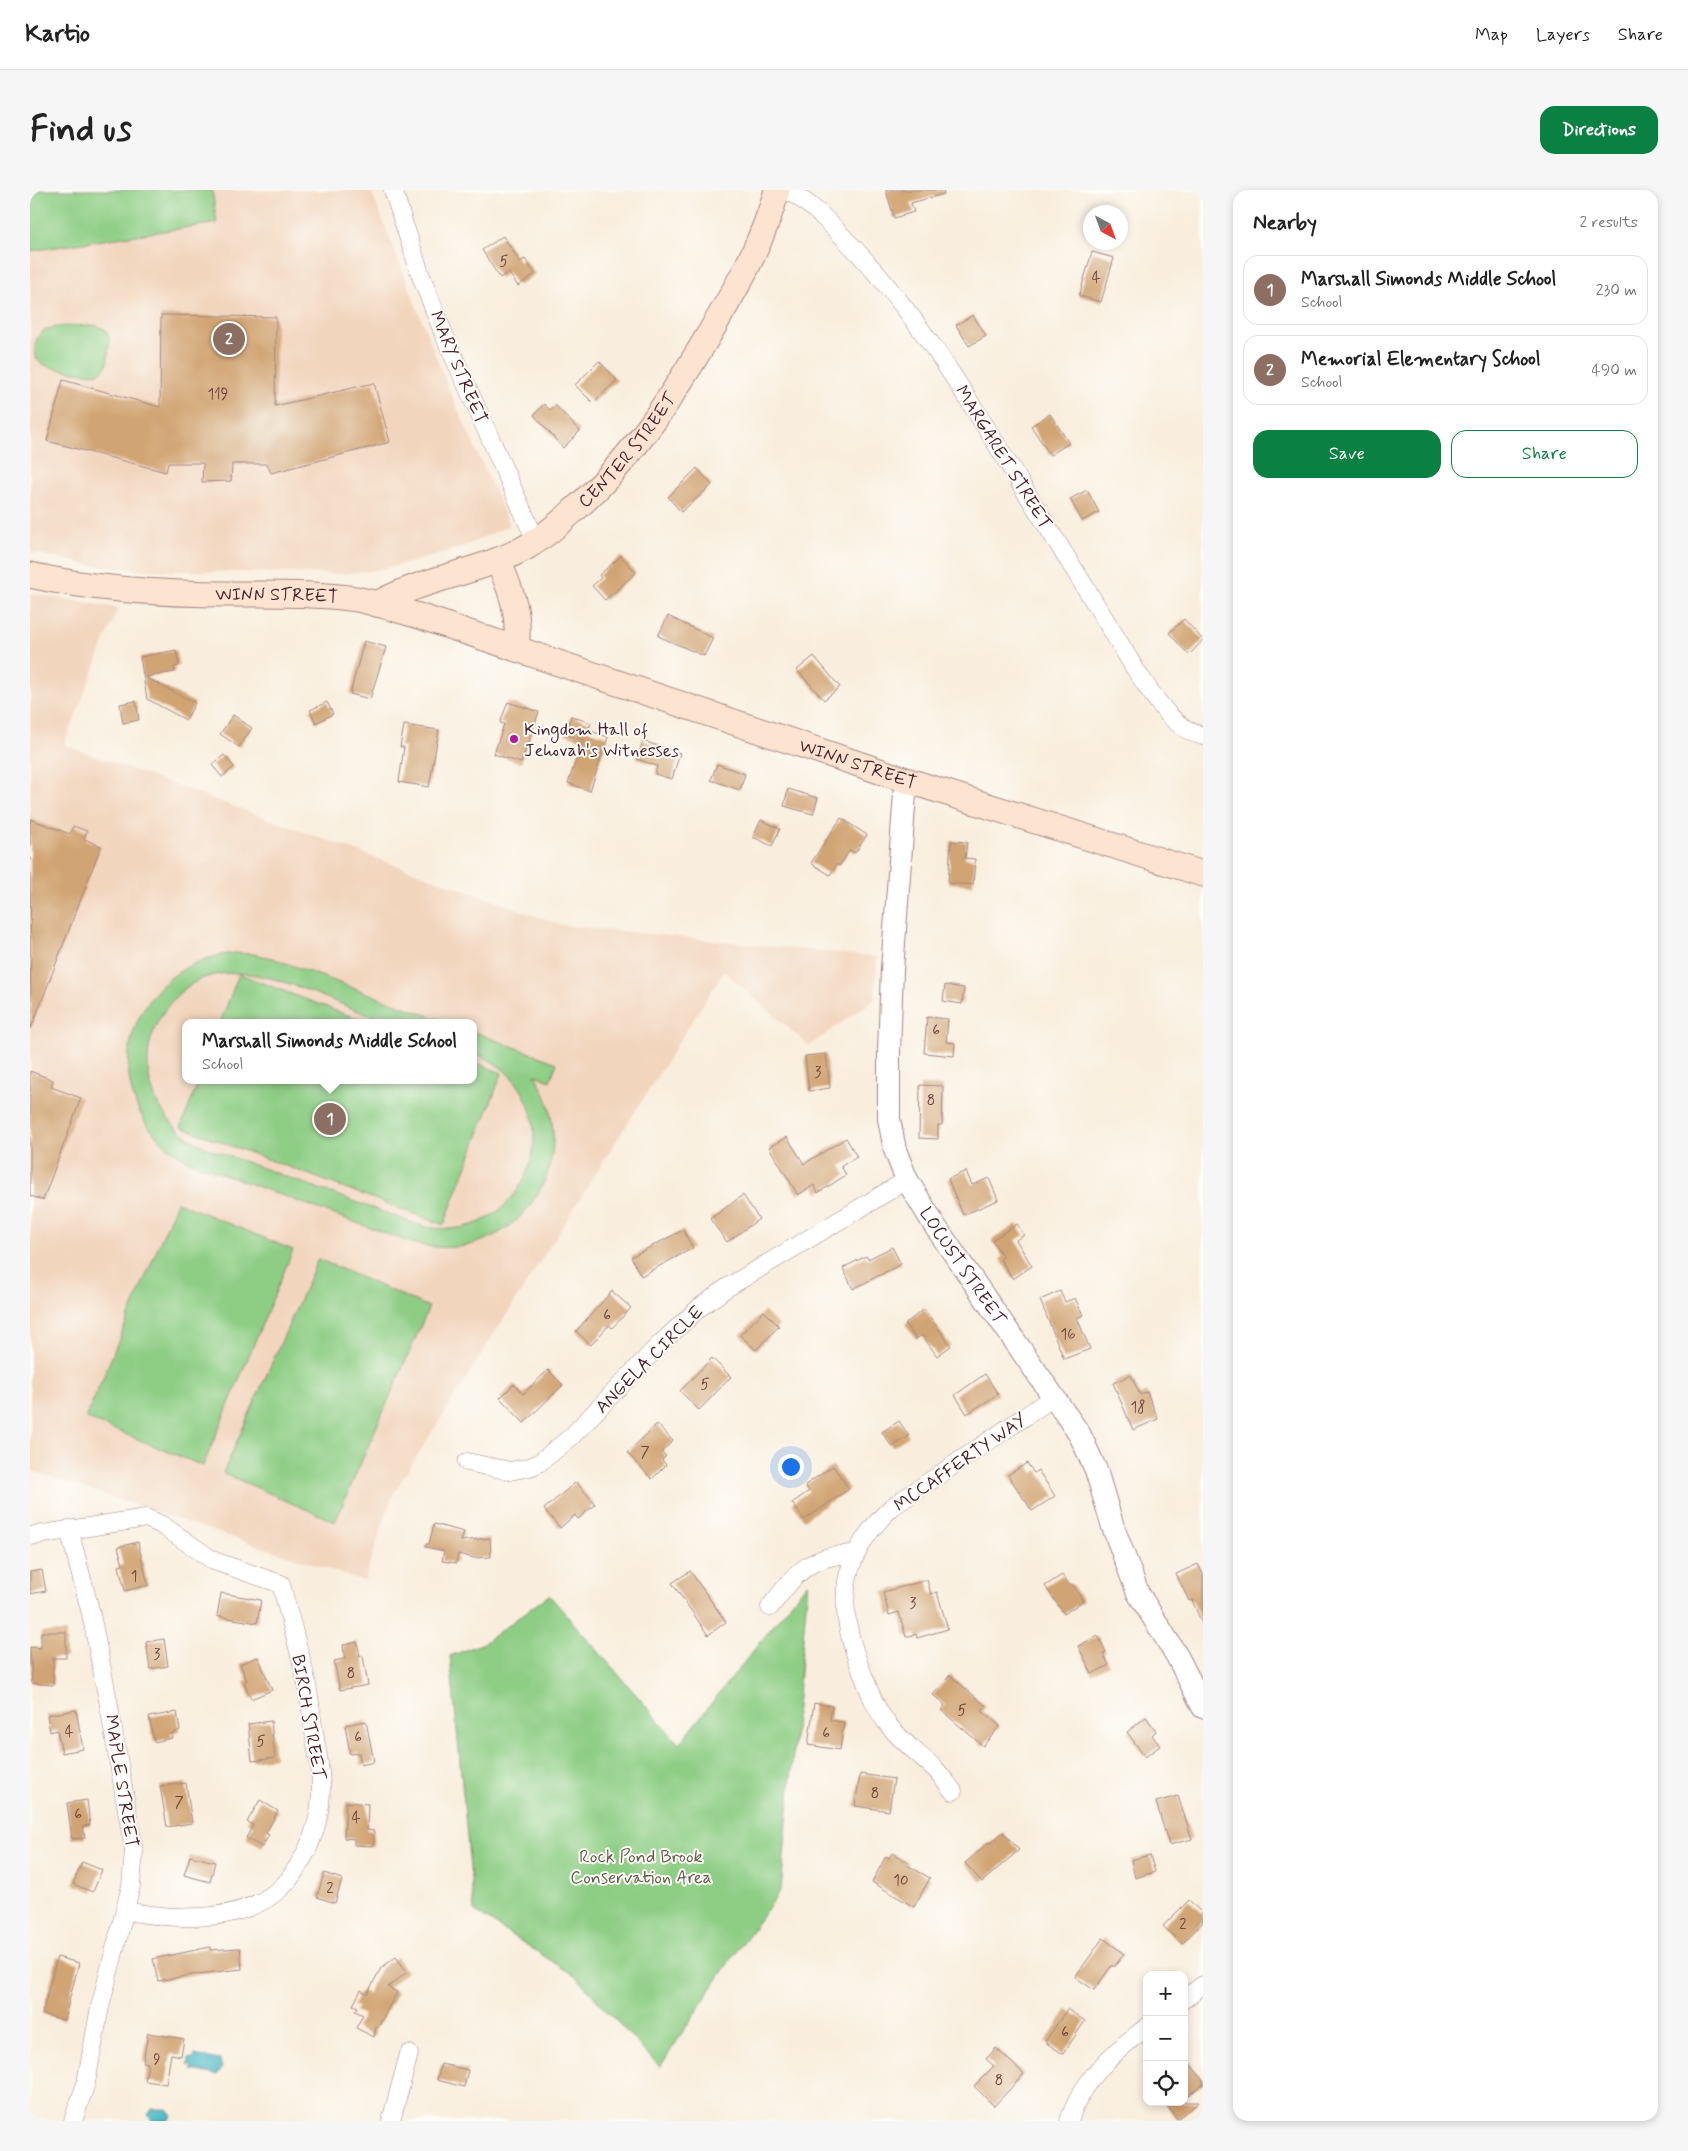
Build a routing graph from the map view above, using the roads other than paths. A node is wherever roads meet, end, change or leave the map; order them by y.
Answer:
1 (393, 190) edge
2 (777, 190) edge
3 (786, 190) edge
4 (536, 541) junction
5 (498, 560) junction
6 (30, 575) edge
7 (377, 604) junction
8 (516, 649) junction
9 (1203, 736) edge
10 (906, 780) junction
11 (1203, 874) edge
12 (907, 1180) junction
13 (1055, 1396) junction
14 (467, 1462) dead end
15 (69, 1529) junction
16 (30, 1536) edge
17 (856, 1554) junction
18 (770, 1607) dead end
19 (1203, 1707) edge
20 (953, 1791) dead end
21 (125, 1911) junction
22 (1203, 1985) edge
23 (1188, 1996) edge
24 (1143, 2030) edge
25 (409, 2054) dead end
26 (73, 2121) edge
27 (391, 2121) edge
28 (1068, 2121) edge

1 - 4 street, MARY STREET
2 - 4 main road, CENTER STREET
3 - 9 street, MARGARET STREET
4 - 5 main road, CENTER STREET
5 - 7 main road, CENTER STREET
5 - 8 main road
6 - 7 main road, WINN STREET
7 - 8 main road, WINN STREET
8 - 10 main road, WINN STREET
10 - 11 main road, WINN STREET
10 - 12 street, LOCUST STREET
12 - 13 street, LOCUST STREET
12 - 14 street, ANGELA CIRCLE
13 - 17 street, MCCAFFERTY WAY
13 - 19 street, LOCUST STREET
15 - 16 street
15 - 21 street, MAPLE STREET
15 - 21 street, BIRCH STREET
17 - 18 street
17 - 20 street, MCCAFFERTY WAY
21 - 26 street, MAPLE STREET
22 - 23 street
24 - 28 street
25 - 27 street

